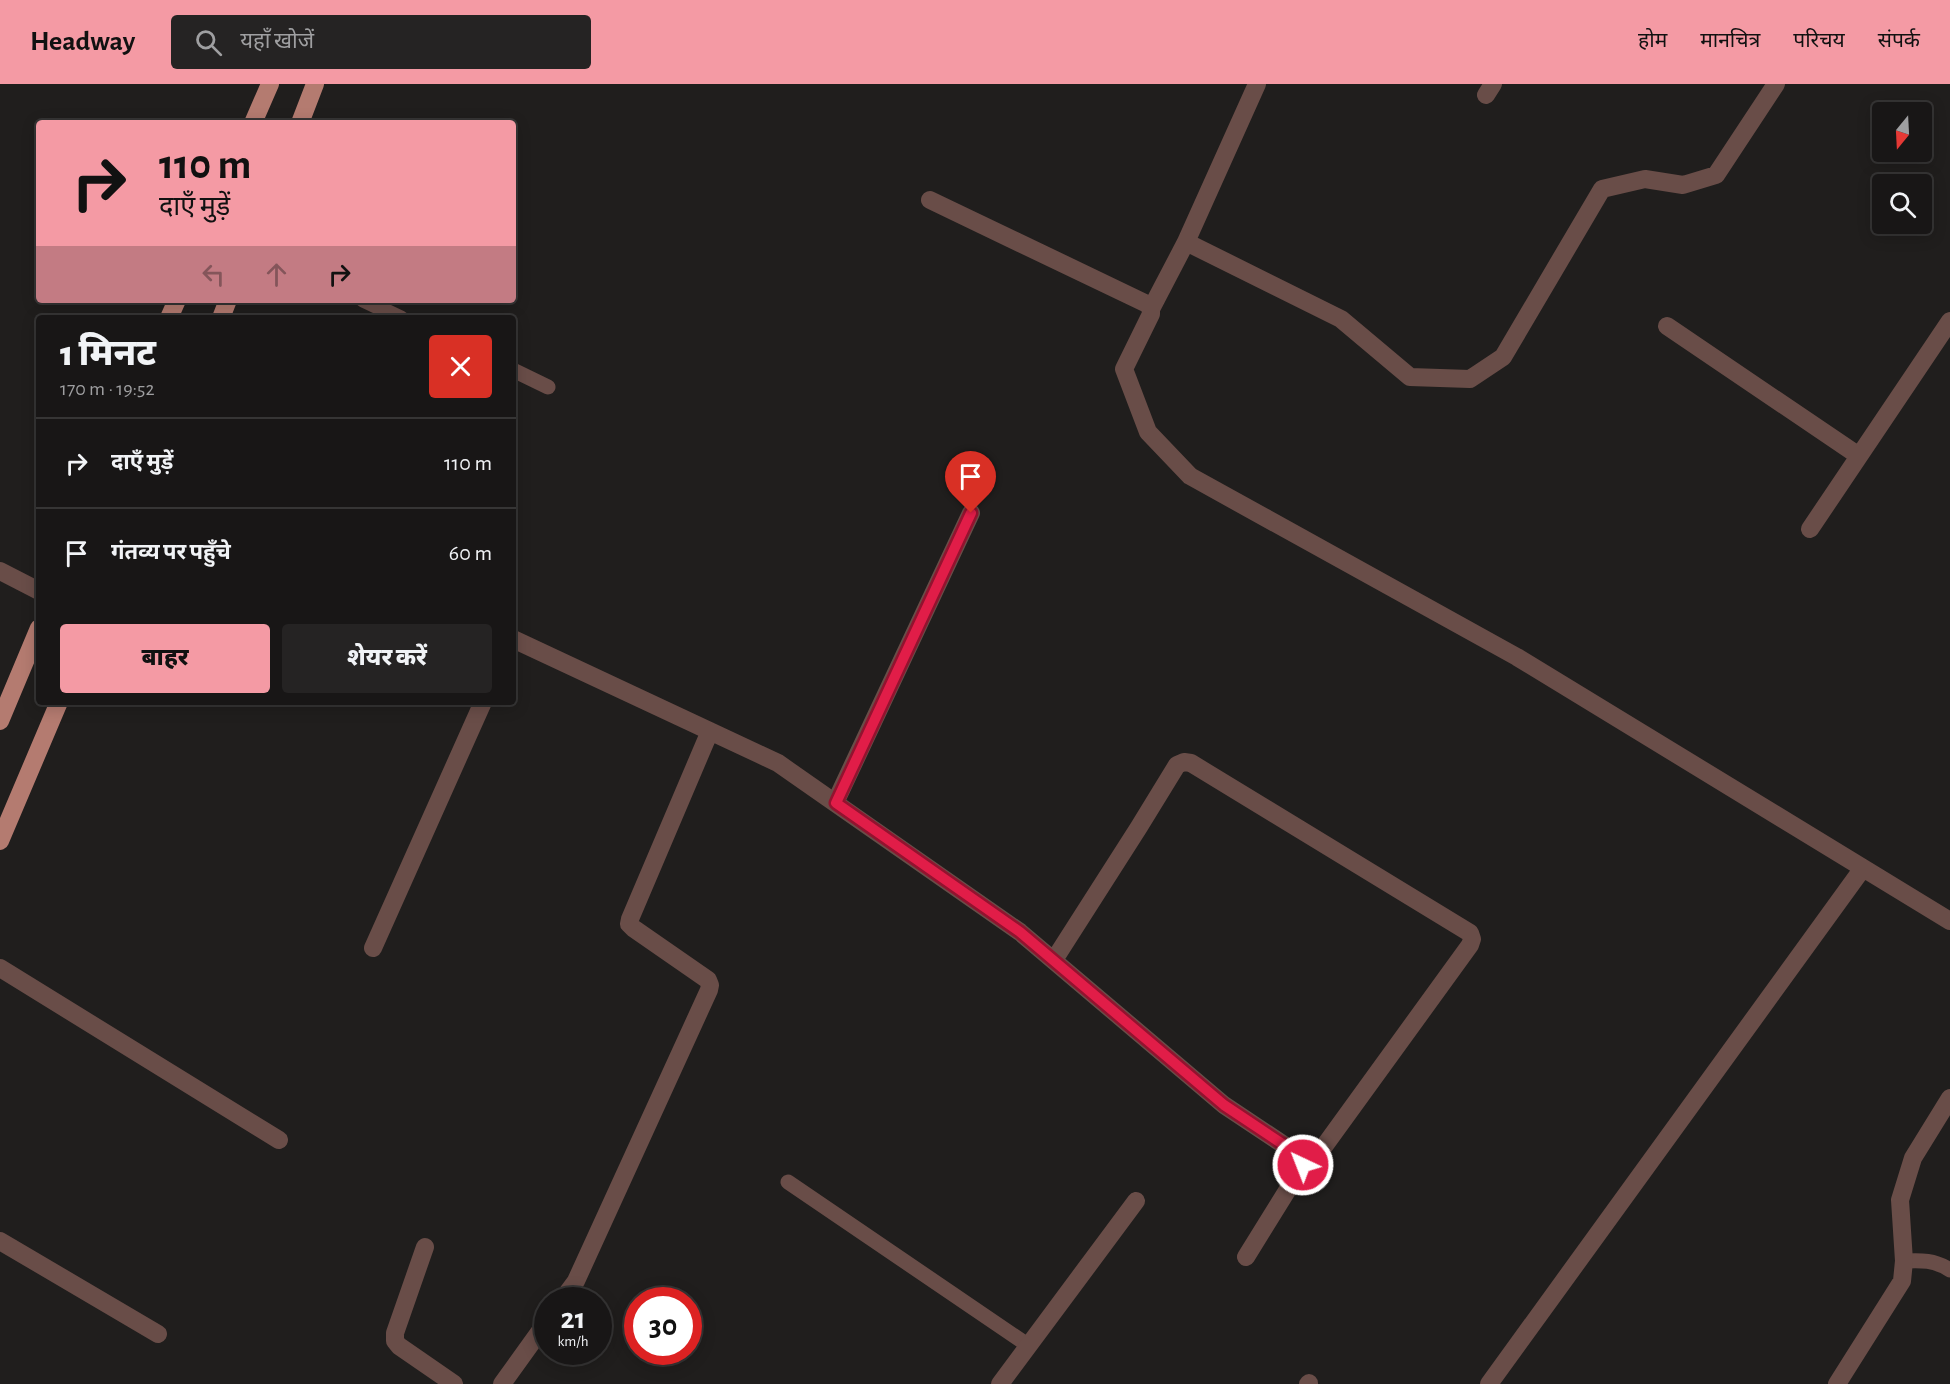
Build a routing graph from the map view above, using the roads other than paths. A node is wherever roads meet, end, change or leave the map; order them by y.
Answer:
1 (270, 84) edge
2 (315, 84) edge
3 (1257, 84) edge
4 (1776, 84) edge
5 (254, 120) edge
6 (301, 120) edge
7 (930, 200) dead end
8 (1186, 242) junction
9 (369, 303) edge
10 (1151, 309) junction
11 (395, 315) edge
12 (1950, 321) edge
13 (1667, 326) dead end
14 (516, 371) edge
15 (548, 387) dead end
16 (1859, 456) junction
17 (971, 513) dead end
18 (1810, 529) dead end
19 (0, 571) edge
20 (36, 589) edge
21 (36, 635) edge
22 (516, 640) edge
23 (58, 705) edge
24 (482, 705) edge
25 (0, 721) edge
26 (710, 731) junction
27 (836, 803) junction
28 (0, 841) edge
29 (1863, 868) junction
30 (1950, 921) edge
31 (373, 948) dead end
32 (1054, 960) junction
33 (0, 968) edge
34 (1950, 1098) edge
35 (279, 1140) dead end
36 (1303, 1160) junction
37 (788, 1182) dead end
38 (1136, 1201) dead end
39 (0, 1241) edge
40 (425, 1247) dead end
41 (1246, 1257) dead end
42 (1904, 1261) junction
43 (1950, 1270) edge
44 (572, 1287) edge
45 (158, 1334) dead end
46 (534, 1339) edge
47 (1029, 1346) junction
48 (454, 1384) edge
49 (502, 1384) edge
50 (1000, 1384) edge
51 (1489, 1384) edge
52 (1837, 1384) edge

1 - 5 main road
2 - 6 main road
3 - 8 street
4 - 8 street
7 - 10 street
8 - 10 street
9 - 11 lane
10 - 29 street
12 - 16 street
13 - 16 street
14 - 15 lane
16 - 18 street
17 - 27 street
19 - 20 street
21 - 25 main road
22 - 26 street
23 - 28 main road
24 - 31 street
26 - 27 street
26 - 44 street
27 - 32 street
29 - 30 street
29 - 51 street
32 - 36 street
32 - 36 street
33 - 35 street
34 - 42 street
36 - 41 street
37 - 47 lane
38 - 47 street
39 - 45 street
40 - 48 street
42 - 43 lane
42 - 52 street
46 - 49 street
47 - 50 street

